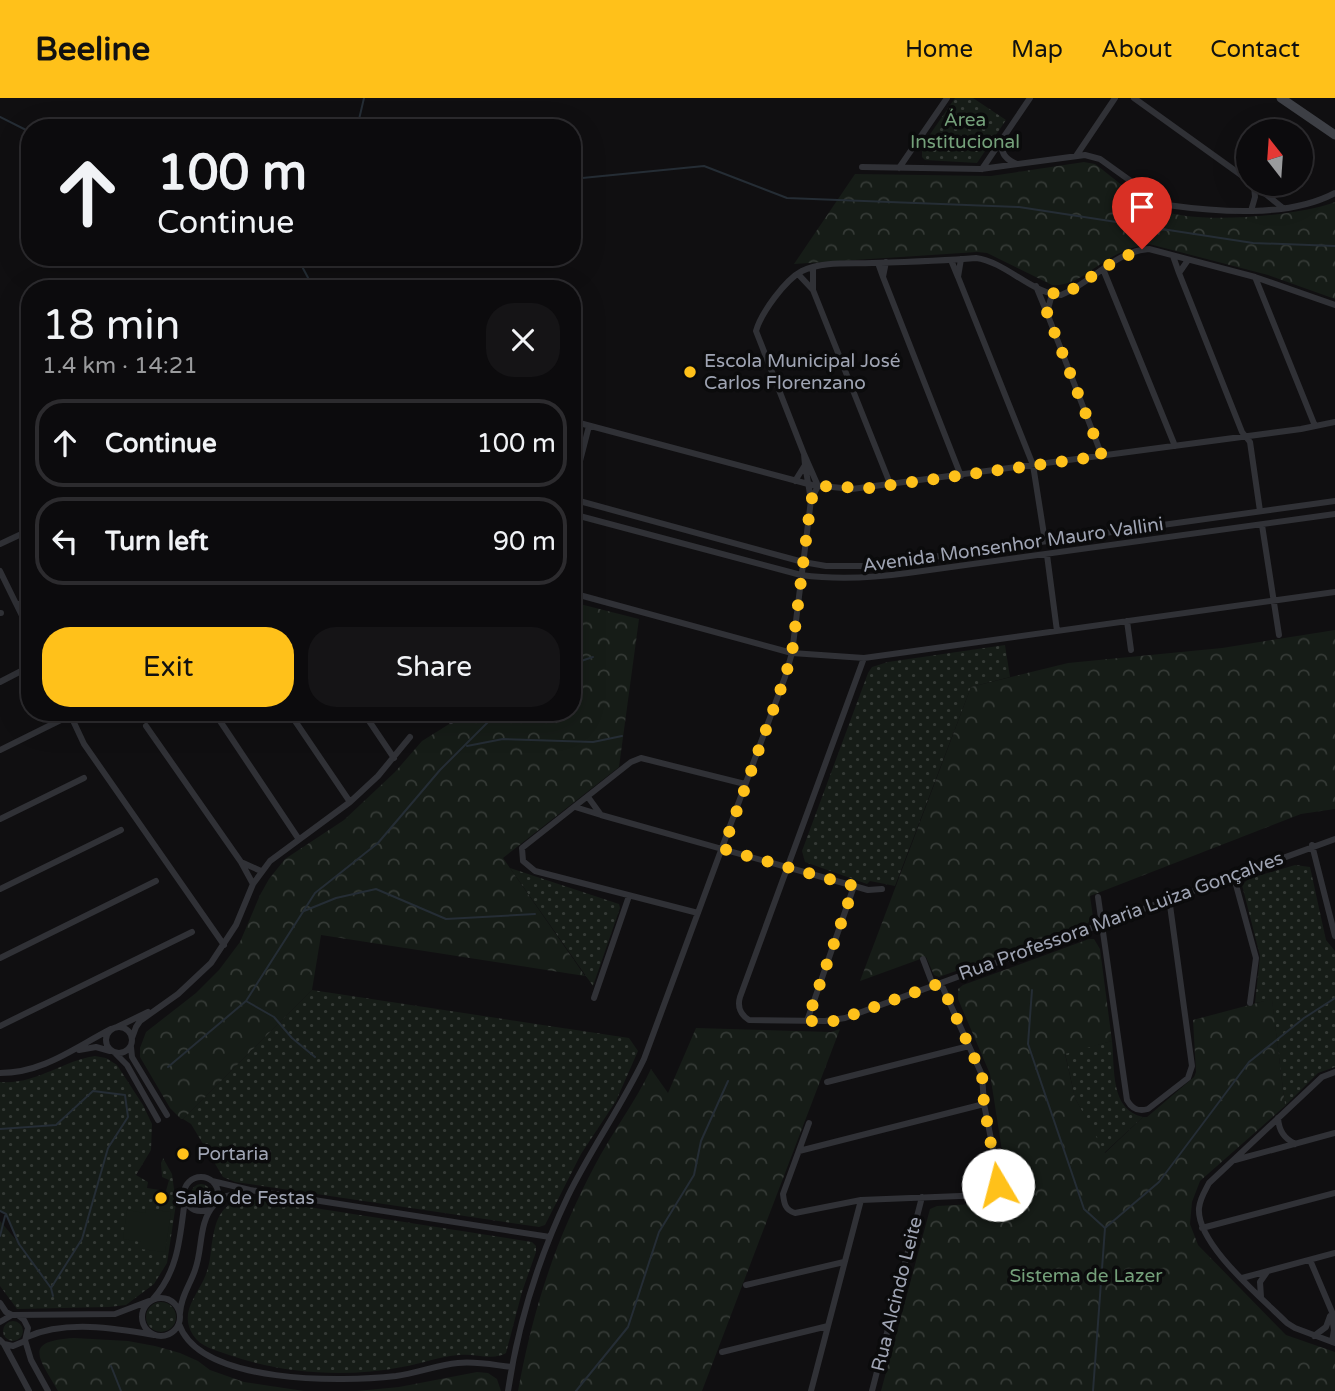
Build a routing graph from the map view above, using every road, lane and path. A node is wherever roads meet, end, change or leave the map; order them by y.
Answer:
1 (947, 98) edge
2 (1030, 98) edge
3 (1115, 98) edge
4 (1134, 98) edge
5 (1281, 98) edge
6 (1335, 135) edge
7 (1002, 139) junction
8 (1076, 156) junction
9 (1017, 164) junction
10 (862, 167) dead end
11 (899, 167) junction
12 (981, 169) junction
13 (1236, 171) edge
14 (1335, 193) edge
15 (1255, 196) edge
16 (1268, 196) edge
17 (1283, 208) junction
18 (1251, 211) junction
19 (1173, 256) junction
20 (961, 259) junction
21 (951, 260) junction
22 (1188, 260) junction
23 (882, 262) junction
24 (813, 268) junction
25 (1103, 269) junction
26 (801, 272) junction
27 (1179, 273) junction
28 (958, 277) junction
29 (1255, 277) junction
30 (1266, 281) junction
31 (1037, 286) junction
32 (813, 290) junction
33 (1052, 293) junction
34 (1264, 299) junction
35 (1335, 305) edge
36 (1047, 313) junction
37 (1335, 422) edge
38 (581, 424) edge
39 (589, 426) junction
40 (1315, 426) junction
41 (1246, 436) junction
42 (1175, 446) junction
43 (804, 454) junction
44 (1102, 456) junction
45 (581, 457) edge
46 (805, 465) junction
47 (1033, 465) junction
48 (961, 476) junction
49 (795, 481) junction
50 (807, 484) junction
51 (891, 485) junction
52 (818, 486) junction
53 (811, 500) junction
54 (581, 501) edge
55 (1335, 501) edge
56 (1260, 511) junction
57 (1335, 514) edge
58 (581, 516) edge
59 (1262, 525) junction
60 (21, 534) edge
61 (1045, 541) junction
62 (0, 544) edge
63 (1047, 555) junction
64 (803, 562) junction
65 (0, 570) edge
66 (801, 575) junction
67 (1335, 592) edge
68 (581, 595) edge
69 (1273, 601) junction
70 (21, 603) edge
71 (17, 605) junction
72 (21, 613) edge
73 (1126, 621) junction
74 (1056, 631) junction
75 (1279, 635) dead end
76 (1131, 650) dead end
77 (792, 653) junction
78 (864, 658) junction
79 (21, 671) edge
80 (0, 682) edge
81 (57, 721) edge
82 (76, 721) edge
83 (220, 721) edge
84 (295, 721) edge
85 (369, 721) edge
86 (146, 726) dead end
87 (410, 737) dead end
88 (0, 750) edge
89 (394, 758) junction
90 (84, 778) dead end
91 (745, 784) junction
92 (588, 797) junction
93 (350, 802) junction
94 (575, 807) junction
95 (601, 815) junction
96 (0, 819) edge
97 (121, 830) dead end
98 (298, 838) junction
99 (1335, 839) edge
100 (1312, 845) junction
101 (723, 849) junction
102 (241, 862) junction
103 (789, 867) junction
104 (261, 871) junction
105 (1233, 874) junction
106 (156, 881) dead end
107 (253, 884) junction
108 (854, 886) junction
109 (0, 889) edge
110 (882, 889) dead end
111 (629, 896) junction
112 (1098, 897) dead end
113 (1169, 898) junction
114 (698, 913) junction
115 (1102, 925) junction
116 (192, 932) dead end
117 (1335, 936) edge
118 (224, 945) junction
119 (0, 958) edge
120 (923, 960) dead end
121 (938, 984) junction
122 (594, 998) dead end
123 (1250, 1003) dead end
124 (159, 1007) junction
125 (807, 1021) junction
126 (0, 1026) edge
127 (113, 1028) junction
128 (132, 1038) junction
129 (131, 1046) junction
130 (969, 1046) junction
131 (112, 1052) junction
132 (65, 1055) junction
133 (1335, 1072) edge
134 (0, 1073) edge
135 (827, 1082) dead end
136 (984, 1104) junction
137 (167, 1115) dead end
138 (1278, 1118) junction
139 (158, 1120) dead end
140 (809, 1123) dead end
141 (1335, 1133) edge
142 (1295, 1144) junction
143 (799, 1151) junction
144 (1234, 1160) junction
145 (212, 1181) junction
146 (250, 1190) junction
147 (1335, 1193) edge
148 (922, 1197) junction
149 (185, 1199) junction
150 (860, 1200) junction
151 (215, 1204) junction
152 (1202, 1228) junction
153 (550, 1237) junction
154 (1335, 1253) edge
155 (1310, 1260) junction
156 (844, 1262) junction
157 (1268, 1271) junction
158 (1242, 1278) junction
159 (746, 1285) dead end
160 (1261, 1297) junction
161 (151, 1300) junction
162 (0, 1303) edge
163 (1331, 1311) junction
164 (180, 1314) junction
165 (15, 1315) junction
166 (1335, 1320) edge
167 (0, 1322) edge
168 (178, 1324) junction
169 (828, 1326) junction
170 (154, 1335) junction
171 (1314, 1336) junction
172 (26, 1339) junction
173 (2, 1342) edge
174 (1333, 1343) edge
175 (18, 1346) junction
176 (722, 1352) dead end
177 (13, 1360) junction
178 (511, 1367) junction
179 (30, 1391) edge
180 (48, 1391) edge
181 (508, 1391) edge
182 (811, 1391) edge
183 (872, 1391) edge

1 - 11 street
2 - 7 street
3 - 8 street
4 - 13 street
5 - 6 main road
7 - 9 street
7 - 12 street
8 - 9 street
8 - 18 street
9 - 12 street
10 - 11 street
11 - 12 street
14 - 17 street
15 - 18 street
16 - 17 street
17 - 18 street
19 - 22 street
19 - 25 street
19 - 27 street
20 - 21 street
20 - 28 street
20 - 31 street
21 - 23 street
21 - 28 street
22 - 27 street
22 - 29 street
23 - 24 street
23 - 48 street
24 - 26 street
24 - 32 street
25 - 33 street
25 - 42 street
26 - 32 street
26 - 43 street
27 - 41 street
28 - 47 street
29 - 30 street
29 - 34 street
30 - 34 street
30 - 35 street
31 - 33 street
31 - 36 street
32 - 51 street
33 - 36 street
34 - 40 street
36 - 44 street
37 - 40 street
38 - 39 street
39 - 45 street
39 - 49 street
40 - 41 street
41 - 42 street
41 - 56 street
42 - 44 street
43 - 46 street
43 - 52 street
44 - 47 street
46 - 49 street
46 - 50 street
47 - 48 street
47 - 61 street
48 - 51 street
49 - 50 street
50 - 52 street
50 - 53 street
51 - 52 street
52 - 53 street
53 - 64 street
54 - 64 street, Avenida Monsenhor Mauro Vallini
55 - 56 street, Avenida Monsenhor Mauro Vallini
56 - 61 street, Avenida Monsenhor Mauro Vallini
57 - 59 street, Avenida Monsenhor Mauro Vallini
58 - 66 street, Avenida Monsenhor Mauro Vallini
59 - 63 street, Avenida Monsenhor Mauro Vallini
59 - 69 street
60 - 62 street
61 - 64 street, Avenida Monsenhor Mauro Vallini
63 - 66 street, Avenida Monsenhor Mauro Vallini
63 - 74 street
64 - 66 street
65 - 71 street
66 - 77 street
67 - 69 street
68 - 77 street
69 - 73 street
69 - 75 street
70 - 71 street
71 - 72 street
73 - 74 street
73 - 76 street
74 - 78 street
77 - 78 street
77 - 91 street
78 - 103 street
79 - 80 street
81 - 88 street
82 - 118 street
83 - 98 street
84 - 93 street
85 - 89 street
86 - 102 street
87 - 89 street
89 - 93 street
90 - 96 street
91 - 92 street
91 - 101 street
92 - 94 street
92 - 95 street
93 - 98 street
94 - 95 street
94 - 111 street
95 - 101 street
97 - 109 street
98 - 104 street
99 - 100 street, Rua Professora Maria Luiza Gonçalves
100 - 105 street, Rua Professora Maria Luiza Gonçalves
100 - 117 street
101 - 103 street
101 - 114 street
102 - 104 street
102 - 107 street
103 - 108 street
103 - 125 street, Rua Professora Maria Luiza Gonçalves
104 - 107 street
105 - 113 street, Rua Professora Maria Luiza Gonçalves
105 - 123 street
106 - 119 street
107 - 118 street
108 - 110 street
108 - 125 street
111 - 114 street
111 - 122 street
112 - 115 street
113 - 115 street, Rua Professora Maria Luiza Gonçalves
113 - 115 street
114 - 153 street
115 - 121 street, Rua Professora Maria Luiza Gonçalves
116 - 126 street
118 - 124 street
120 - 121 street
121 - 125 street, Rua Professora Maria Luiza Gonçalves
121 - 130 street
124 - 127 street
124 - 128 street
127 - 128 street
127 - 131 street
127 - 132 street
128 - 129 street
129 - 131 street
129 - 137 street
130 - 135 street
130 - 136 street
131 - 132 street
131 - 139 street
132 - 134 street
133 - 138 street
136 - 143 street
136 - 148 street
138 - 142 street
138 - 144 street
140 - 143 street
141 - 142 street
142 - 144 street
143 - 150 street
144 - 152 street
145 - 146 street
145 - 149 street
145 - 151 street
146 - 151 street
146 - 153 street
147 - 152 street
148 - 150 street
148 - 183 street, Rua Alcindo Leite
149 - 151 street
149 - 161 street
150 - 156 street
151 - 164 street
152 - 158 street
153 - 178 street
154 - 155 street
155 - 157 street
155 - 163 street
156 - 159 street
156 - 169 street
157 - 158 street
157 - 160 street
158 - 160 street
160 - 171 street
161 - 164 street
161 - 165 street
161 - 170 street
162 - 165 street
163 - 166 street
163 - 171 street
163 - 174 street
164 - 168 street
165 - 167 street
165 - 172 street
168 - 170 street
168 - 178 street
169 - 176 street
169 - 182 street
170 - 172 street
171 - 174 street
172 - 175 street
172 - 180 street
173 - 175 street
173 - 177 street
175 - 177 street
177 - 179 street
178 - 181 street

